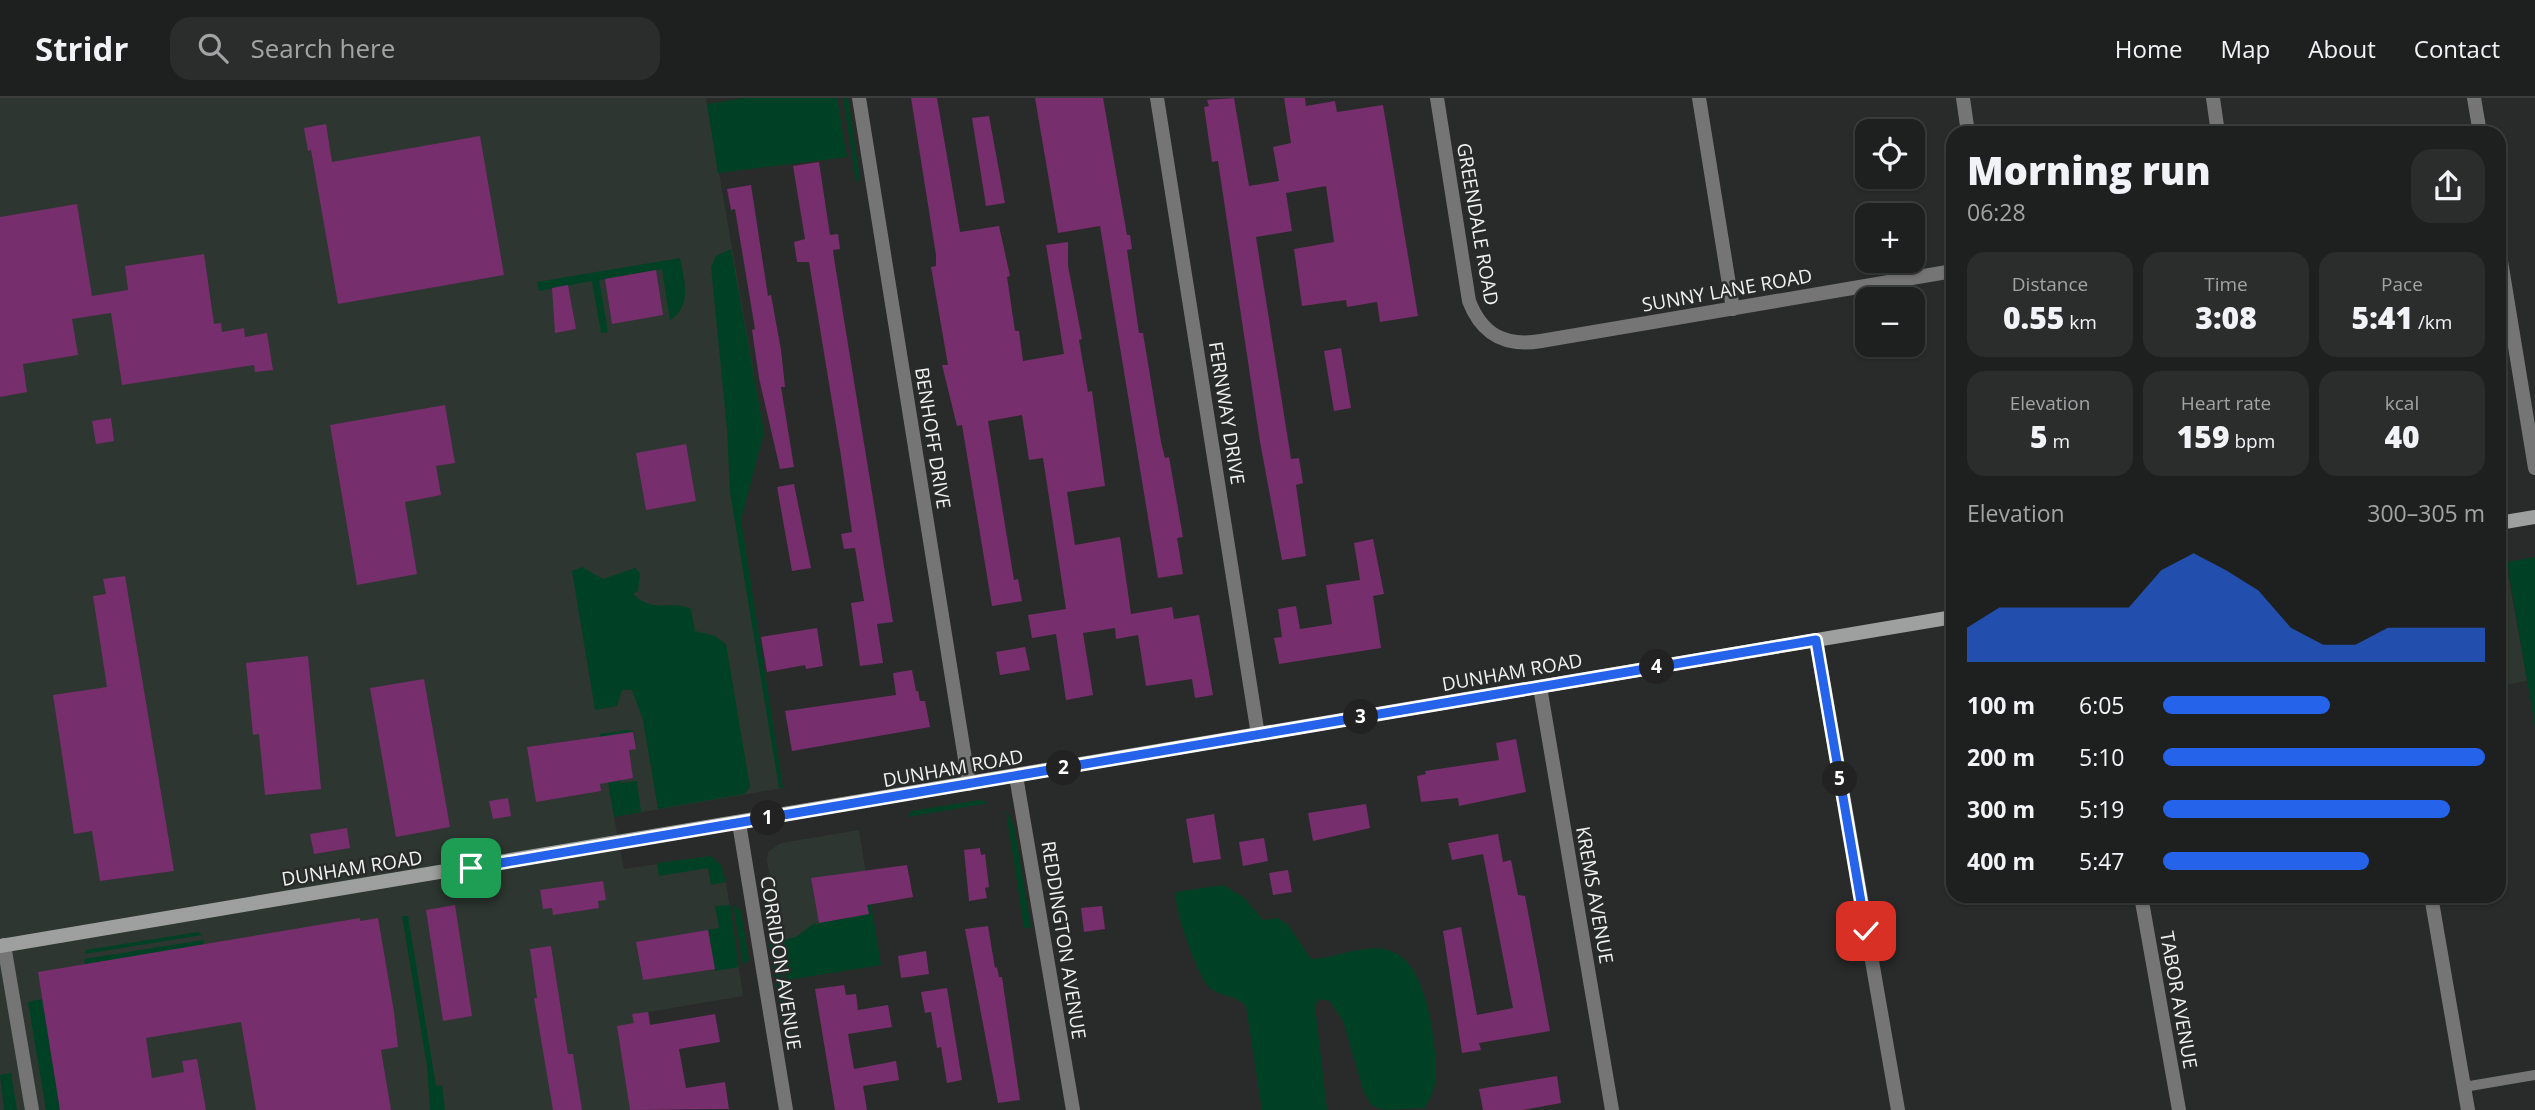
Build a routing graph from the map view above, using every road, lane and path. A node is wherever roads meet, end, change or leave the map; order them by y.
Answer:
1 (859, 98) edge
2 (1157, 98) edge
3 (1437, 98) edge
4 (1699, 98) edge
5 (1962, 98) edge
6 (2213, 98) edge
7 (2474, 98) edge
8 (1967, 126) edge
9 (2217, 126) edge
10 (2479, 126) edge
11 (1946, 272) edge
12 (2506, 292) edge
13 (1733, 309) junction
14 (1507, 342) joint
15 (2535, 468) edge
16 (2535, 517) edge
17 (2506, 522) edge
18 (1946, 618) edge
19 (1816, 640) junction
20 (1540, 687) junction
21 (1258, 735) junction
22 (1016, 776) junction
23 (969, 784) junction
24 (738, 823) junction
25 (2142, 903) edge
26 (2432, 903) edge
27 (2, 946) edge
28 (2535, 1075) edge
29 (2464, 1087) junction
30 (32, 1110) edge
31 (786, 1110) edge
32 (1073, 1110) edge
33 (1612, 1110) edge
34 (1898, 1110) edge
35 (2179, 1110) edge
36 (2468, 1110) edge

1 - 23 street, BENHOFF DRIVE
2 - 21 street, FERNWAY DRIVE
3 - 14 street, GREENDALE ROAD
4 - 13 street
5 - 8 street
6 - 9 street
7 - 10 street
11 - 13 street, SUNNY LANE ROAD
12 - 15 street
13 - 14 street, SUNNY LANE ROAD
16 - 17 street
18 - 19 street, DUNHAM ROAD
19 - 20 street, DUNHAM ROAD
19 - 34 street
20 - 21 street, DUNHAM ROAD
20 - 33 street, KREMS AVENUE
21 - 22 street, DUNHAM ROAD
22 - 23 street, DUNHAM ROAD
22 - 32 street, REDDINGTON AVENUE
23 - 24 street, DUNHAM ROAD
24 - 27 street, DUNHAM ROAD
24 - 31 street, CORRIDON AVENUE
25 - 35 street, TABOR AVENUE
26 - 29 street
27 - 30 street
28 - 29 lane
29 - 36 street

